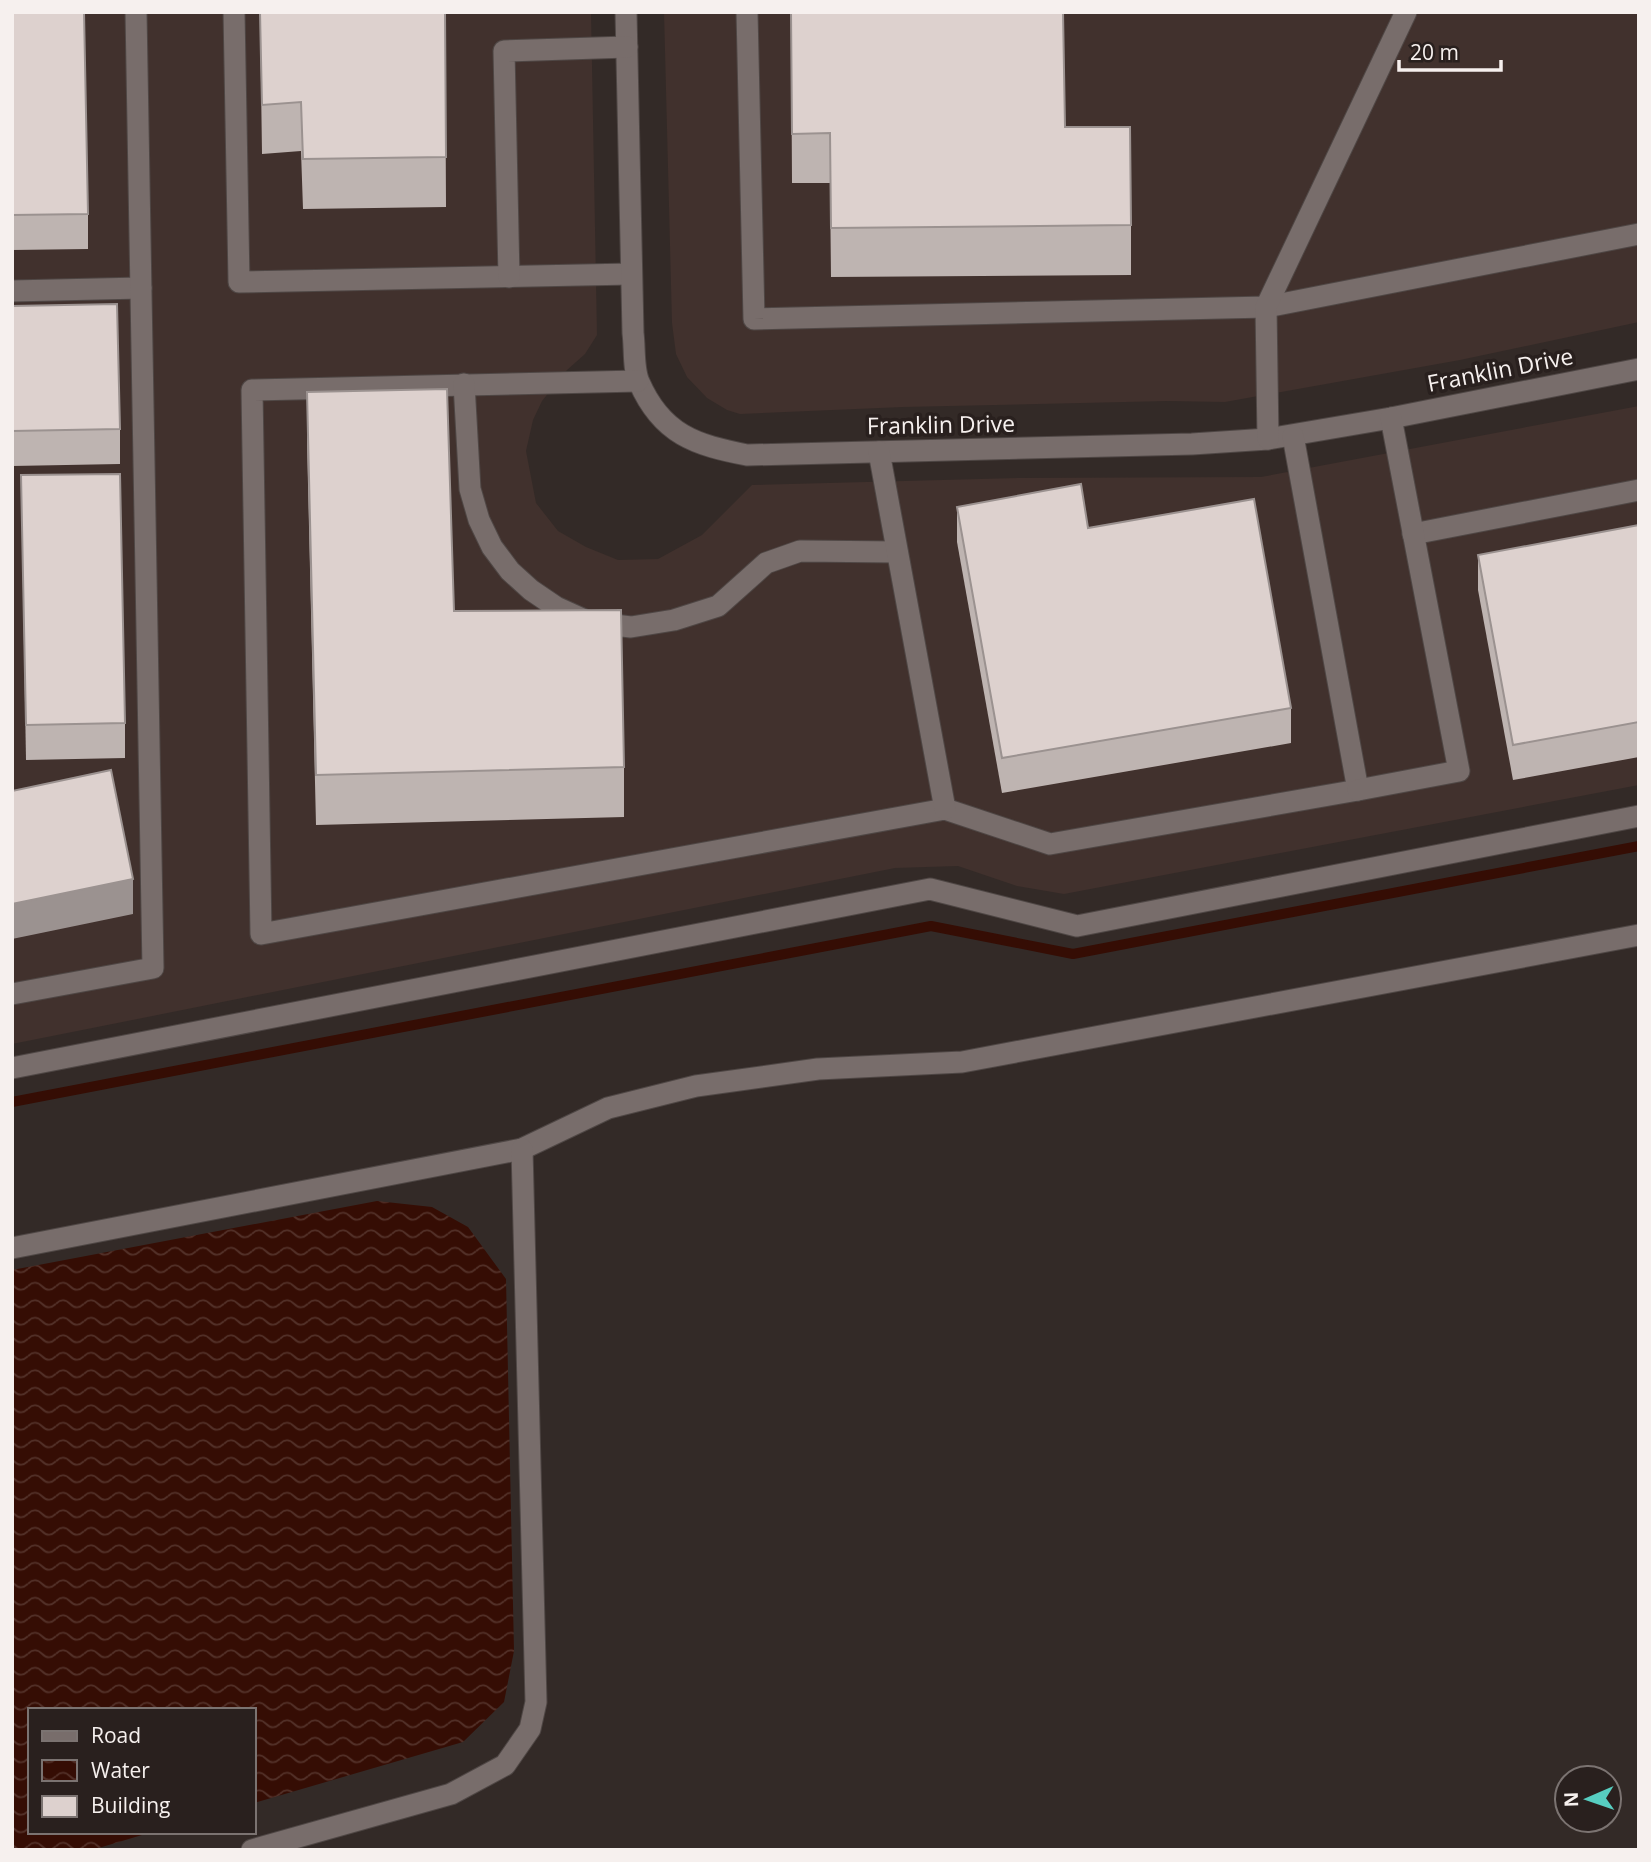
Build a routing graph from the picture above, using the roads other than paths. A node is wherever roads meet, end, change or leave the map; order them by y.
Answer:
1 (136, 12) edge
2 (234, 12) edge
3 (626, 12) edge
4 (747, 12) edge
5 (1406, 12) edge
6 (627, 47) junction
7 (1639, 234) edge
8 (631, 274) junction
9 (509, 276) junction
10 (141, 288) junction
11 (12, 291) edge
12 (1266, 307) junction
13 (1639, 369) edge
14 (638, 380) junction
15 (464, 384) junction
16 (1391, 418) junction
17 (1293, 436) junction
18 (1268, 439) junction
19 (879, 452) junction
20 (1639, 490) edge
21 (1413, 534) junction
22 (897, 552) junction
23 (1359, 790) junction
24 (945, 810) junction
25 (1639, 816) edge
26 (1639, 935) edge
27 (12, 994) edge
28 (12, 1068) edge
29 (522, 1149) junction
30 (12, 1248) edge
31 (252, 1850) edge

1 - 10 street
2 - 9 street
3 - 6 street, Franklin Drive
4 - 12 street
5 - 12 street
6 - 8 street, Franklin Drive
6 - 9 street
7 - 12 street
8 - 9 street
8 - 14 street, Franklin Drive
10 - 11 street
10 - 27 street
12 - 18 street
13 - 16 street, Franklin Drive
14 - 15 street
14 - 19 street, Franklin Drive
15 - 22 street
15 - 24 street
16 - 17 street, Franklin Drive
16 - 21 street
17 - 18 street, Franklin Drive
17 - 23 street
18 - 19 street, Franklin Drive
19 - 22 street
20 - 21 street
21 - 23 street
22 - 24 street
23 - 24 street
25 - 28 street
26 - 29 street
29 - 30 street
29 - 31 street

